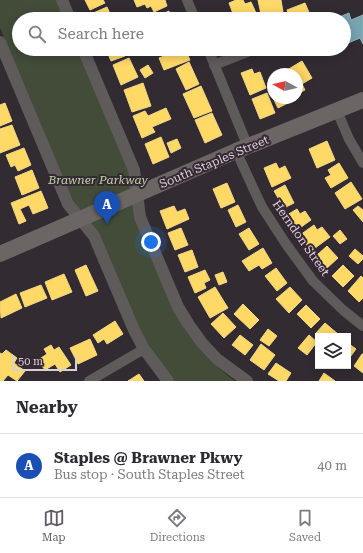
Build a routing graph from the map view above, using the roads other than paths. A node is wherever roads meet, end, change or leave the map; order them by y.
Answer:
1 (62, 0) edge
2 (187, 0) edge
3 (67, 12) edge
4 (192, 12) edge
5 (0, 42) edge
6 (86, 56) edge
7 (211, 56) edge
8 (237, 56) edge
9 (214, 65) junction
10 (363, 100) edge
11 (337, 111) junction
12 (242, 149) junction
13 (363, 163) edge
14 (137, 195) junction
15 (80, 220) junction
16 (0, 254) edge
17 (363, 326) edge
18 (144, 349) junction
19 (89, 381) edge
20 (168, 381) edge
21 (247, 381) edge

1 - 3 street
2 - 4 street
5 - 15 street
6 - 14 street
7 - 9 street, Herndon Street
8 - 9 street
9 - 12 street, Herndon Street
10 - 11 main road, South Staples Street
11 - 12 main road, South Staples Street
11 - 13 street
12 - 14 main road, South Staples Street
12 - 17 street, Herndon Street
14 - 15 main road, South Staples Street
14 - 21 street
15 - 16 main road, South Staples Street
15 - 18 street
18 - 19 street
18 - 20 street

